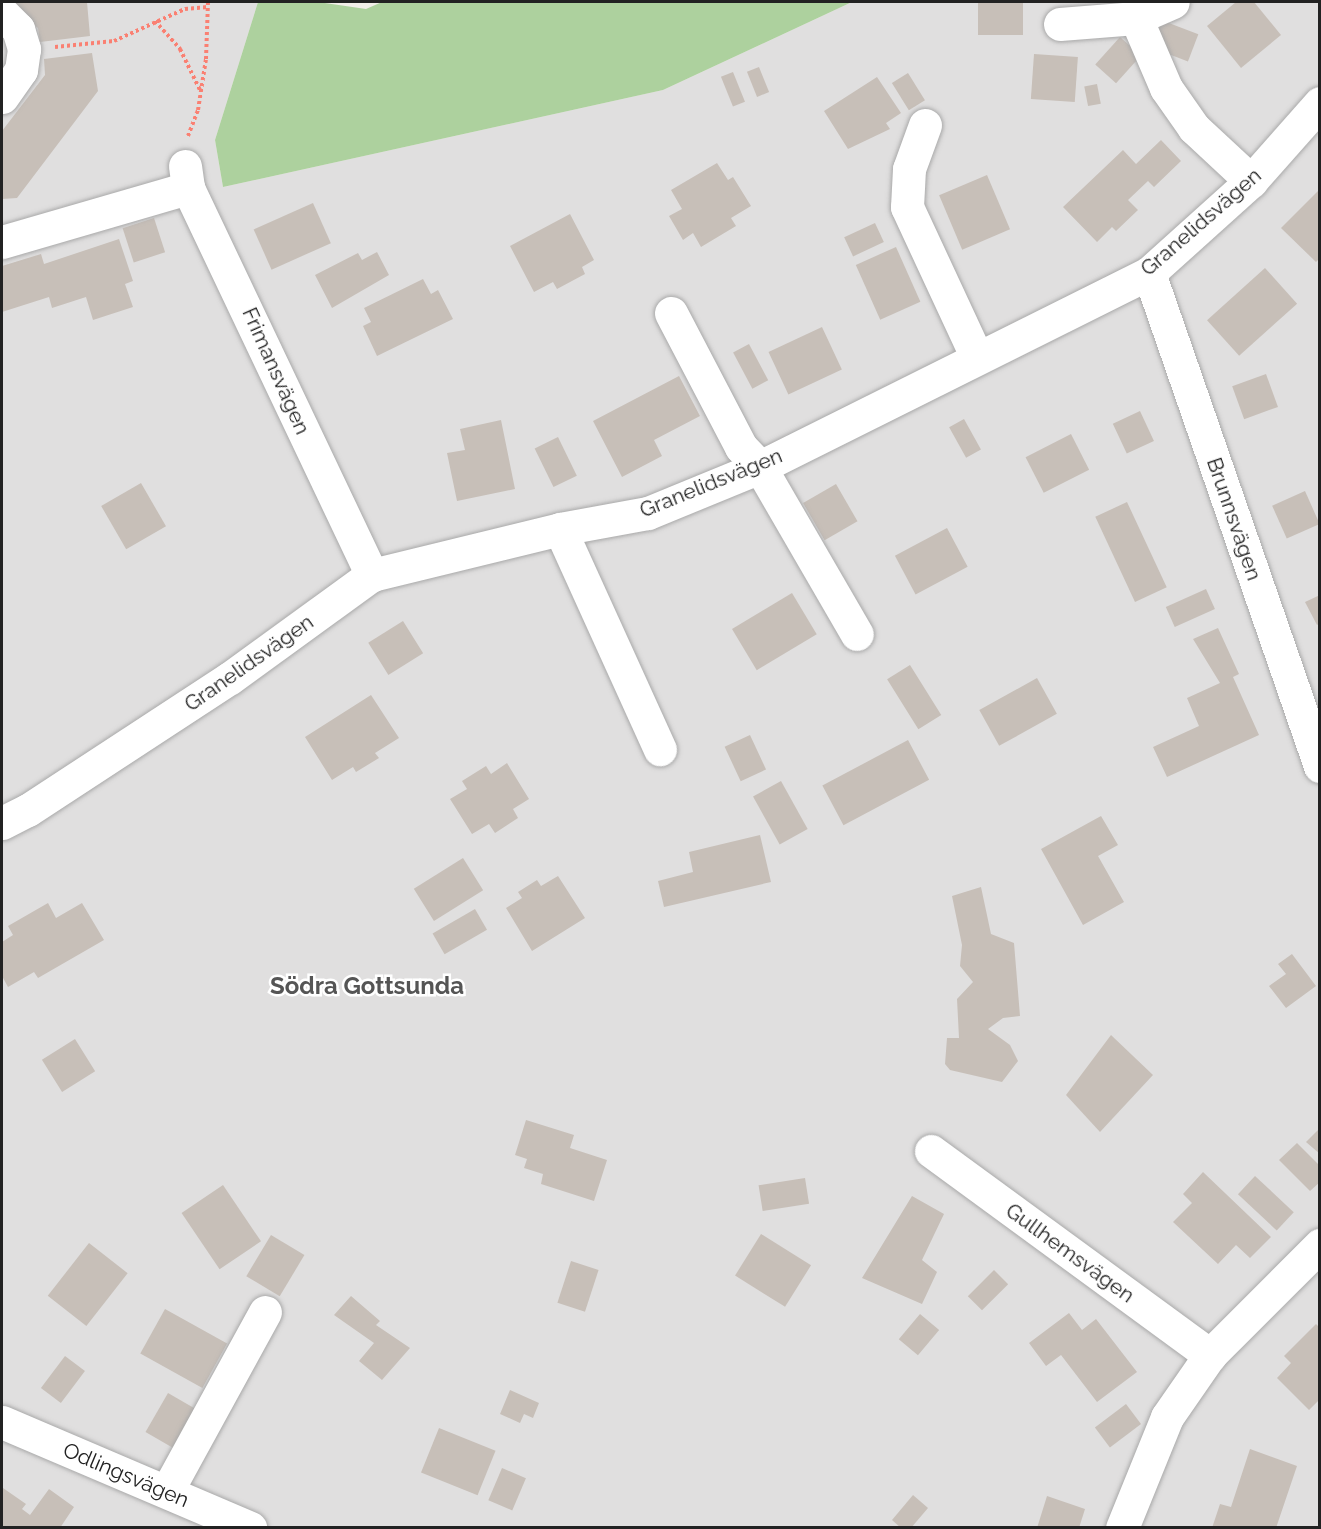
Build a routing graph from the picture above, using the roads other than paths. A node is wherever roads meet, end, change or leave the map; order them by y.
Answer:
1 (1173, 2) edge
2 (2, 13) edge
3 (1136, 18) junction
4 (1060, 24) dead end
5 (2, 97) edge
6 (1320, 103) edge
7 (925, 125) dead end
8 (1251, 181) junction
9 (2, 242) edge
10 (1149, 273) junction
11 (671, 313) dead end
12 (977, 358) junction
13 (760, 467) junction
14 (560, 529) junction
15 (372, 575) junction
16 (857, 634) dead end
17 (660, 749) dead end
18 (1320, 766) edge
19 (2, 823) edge
20 (931, 1151) dead end
21 (1320, 1245) edge
22 (265, 1312) dead end
23 (1210, 1355) junction
24 (2, 1422) edge
25 (167, 1491) junction
26 (250, 1527) edge
27 (1122, 1527) edge

1 - 3 street
2 - 5 street
3 - 4 street
3 - 8 street
6 - 8 street, Granelidsvägen
7 - 12 street
8 - 10 street, Granelidsvägen
9 - 15 street, Frimansvägen
10 - 12 street, Granelidsvägen
10 - 18 street, Brunnsvägen
11 - 13 street
12 - 13 street, Granelidsvägen
13 - 14 street, Granelidsvägen
13 - 16 street
14 - 15 street, Granelidsvägen
14 - 17 street
15 - 19 street, Granelidsvägen
20 - 23 street, Gullhemsvägen
21 - 23 street
22 - 25 street
23 - 27 street
24 - 25 street, Odlingsvägen
25 - 26 street, Odlingsvägen

